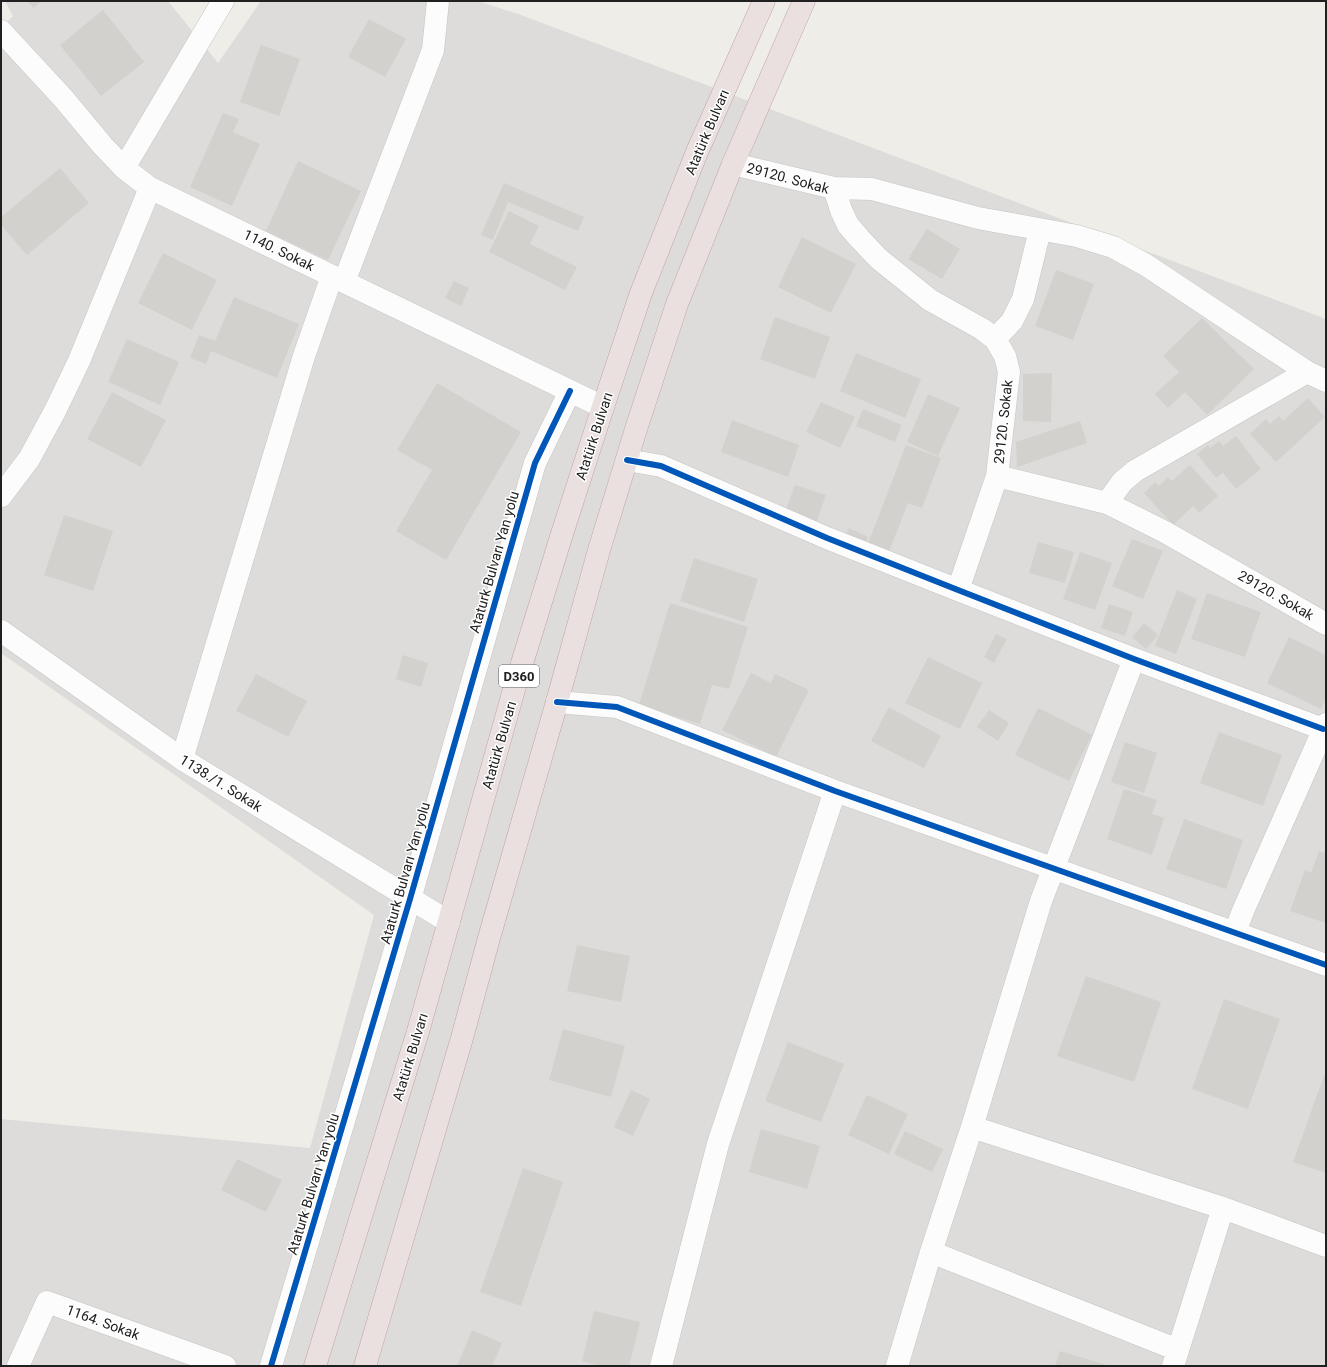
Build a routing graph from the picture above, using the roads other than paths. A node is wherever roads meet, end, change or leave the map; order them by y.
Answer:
1 (223, 1) edge
2 (438, 1) edge
3 (764, 1) edge
4 (804, 1) edge
5 (1, 31) edge
6 (733, 164) junction
7 (124, 168) junction
8 (150, 188) junction
9 (834, 188) junction
10 (1040, 230) junction
11 (338, 279) junction
12 (995, 339) junction
13 (1307, 372) junction
14 (1326, 381) edge
15 (570, 391) junction
16 (603, 407) junction
17 (627, 460) junction
18 (997, 476) junction
19 (1, 496) edge
20 (1107, 503) junction
21 (958, 590) junction
22 (1326, 624) edge
23 (1, 631) edge
24 (1134, 659) junction
25 (557, 702) junction
26 (1325, 728) edge
27 (182, 759) junction
28 (835, 791) junction
29 (1052, 868) junction
30 (410, 899) junction
31 (449, 922) junction
32 (1235, 932) junction
33 (1326, 965) edge
34 (972, 1127) junction
35 (1223, 1208) junction
36 (1326, 1246) edge
37 (931, 1252) junction
38 (1176, 1358) edge
39 (18, 1366) edge
40 (225, 1366) edge
41 (271, 1366) edge
42 (315, 1366) edge
43 (365, 1366) edge
44 (662, 1366) edge
45 (897, 1366) edge

1 - 7 street
2 - 11 street
3 - 16 highway, Atatürk Bulvarı / D360
4 - 6 highway
5 - 7 street, 1140. Sokak
6 - 9 street, 29120. Sokak
6 - 17 highway
7 - 8 street, 1140. Sokak
8 - 11 street, 1140. Sokak
8 - 19 street
9 - 10 street
9 - 12 street, 29120. Sokak
10 - 12 street
10 - 13 street
11 - 15 street, 1140. Sokak
11 - 27 street
12 - 18 street, 29120. Sokak
13 - 14 street
13 - 20 street
15 - 16 street, 1140. Sokak
15 - 30 street, Ataturk Bulvarı Yan yolu
16 - 31 highway, Atatürk Bulvarı / D360
17 - 21 street
17 - 25 highway
18 - 20 street, 29120. Sokak
18 - 21 street
20 - 22 street, 29120. Sokak
21 - 24 street
23 - 27 street, 1138./1. Sokak
24 - 26 street
24 - 29 street
25 - 28 street
25 - 43 highway
26 - 32 street
27 - 30 street, 1138./1. Sokak
28 - 29 street
28 - 44 street
29 - 32 street
29 - 34 street
30 - 31 street, 1138./1. Sokak
30 - 41 street, Ataturk Bulvarı Yan yolu
31 - 42 highway, Atatürk Bulvarı / D360
32 - 33 street
34 - 35 street
34 - 37 street
35 - 36 street
35 - 38 street
37 - 38 street
37 - 45 street
39 - 40 street, 1164. Sokak

